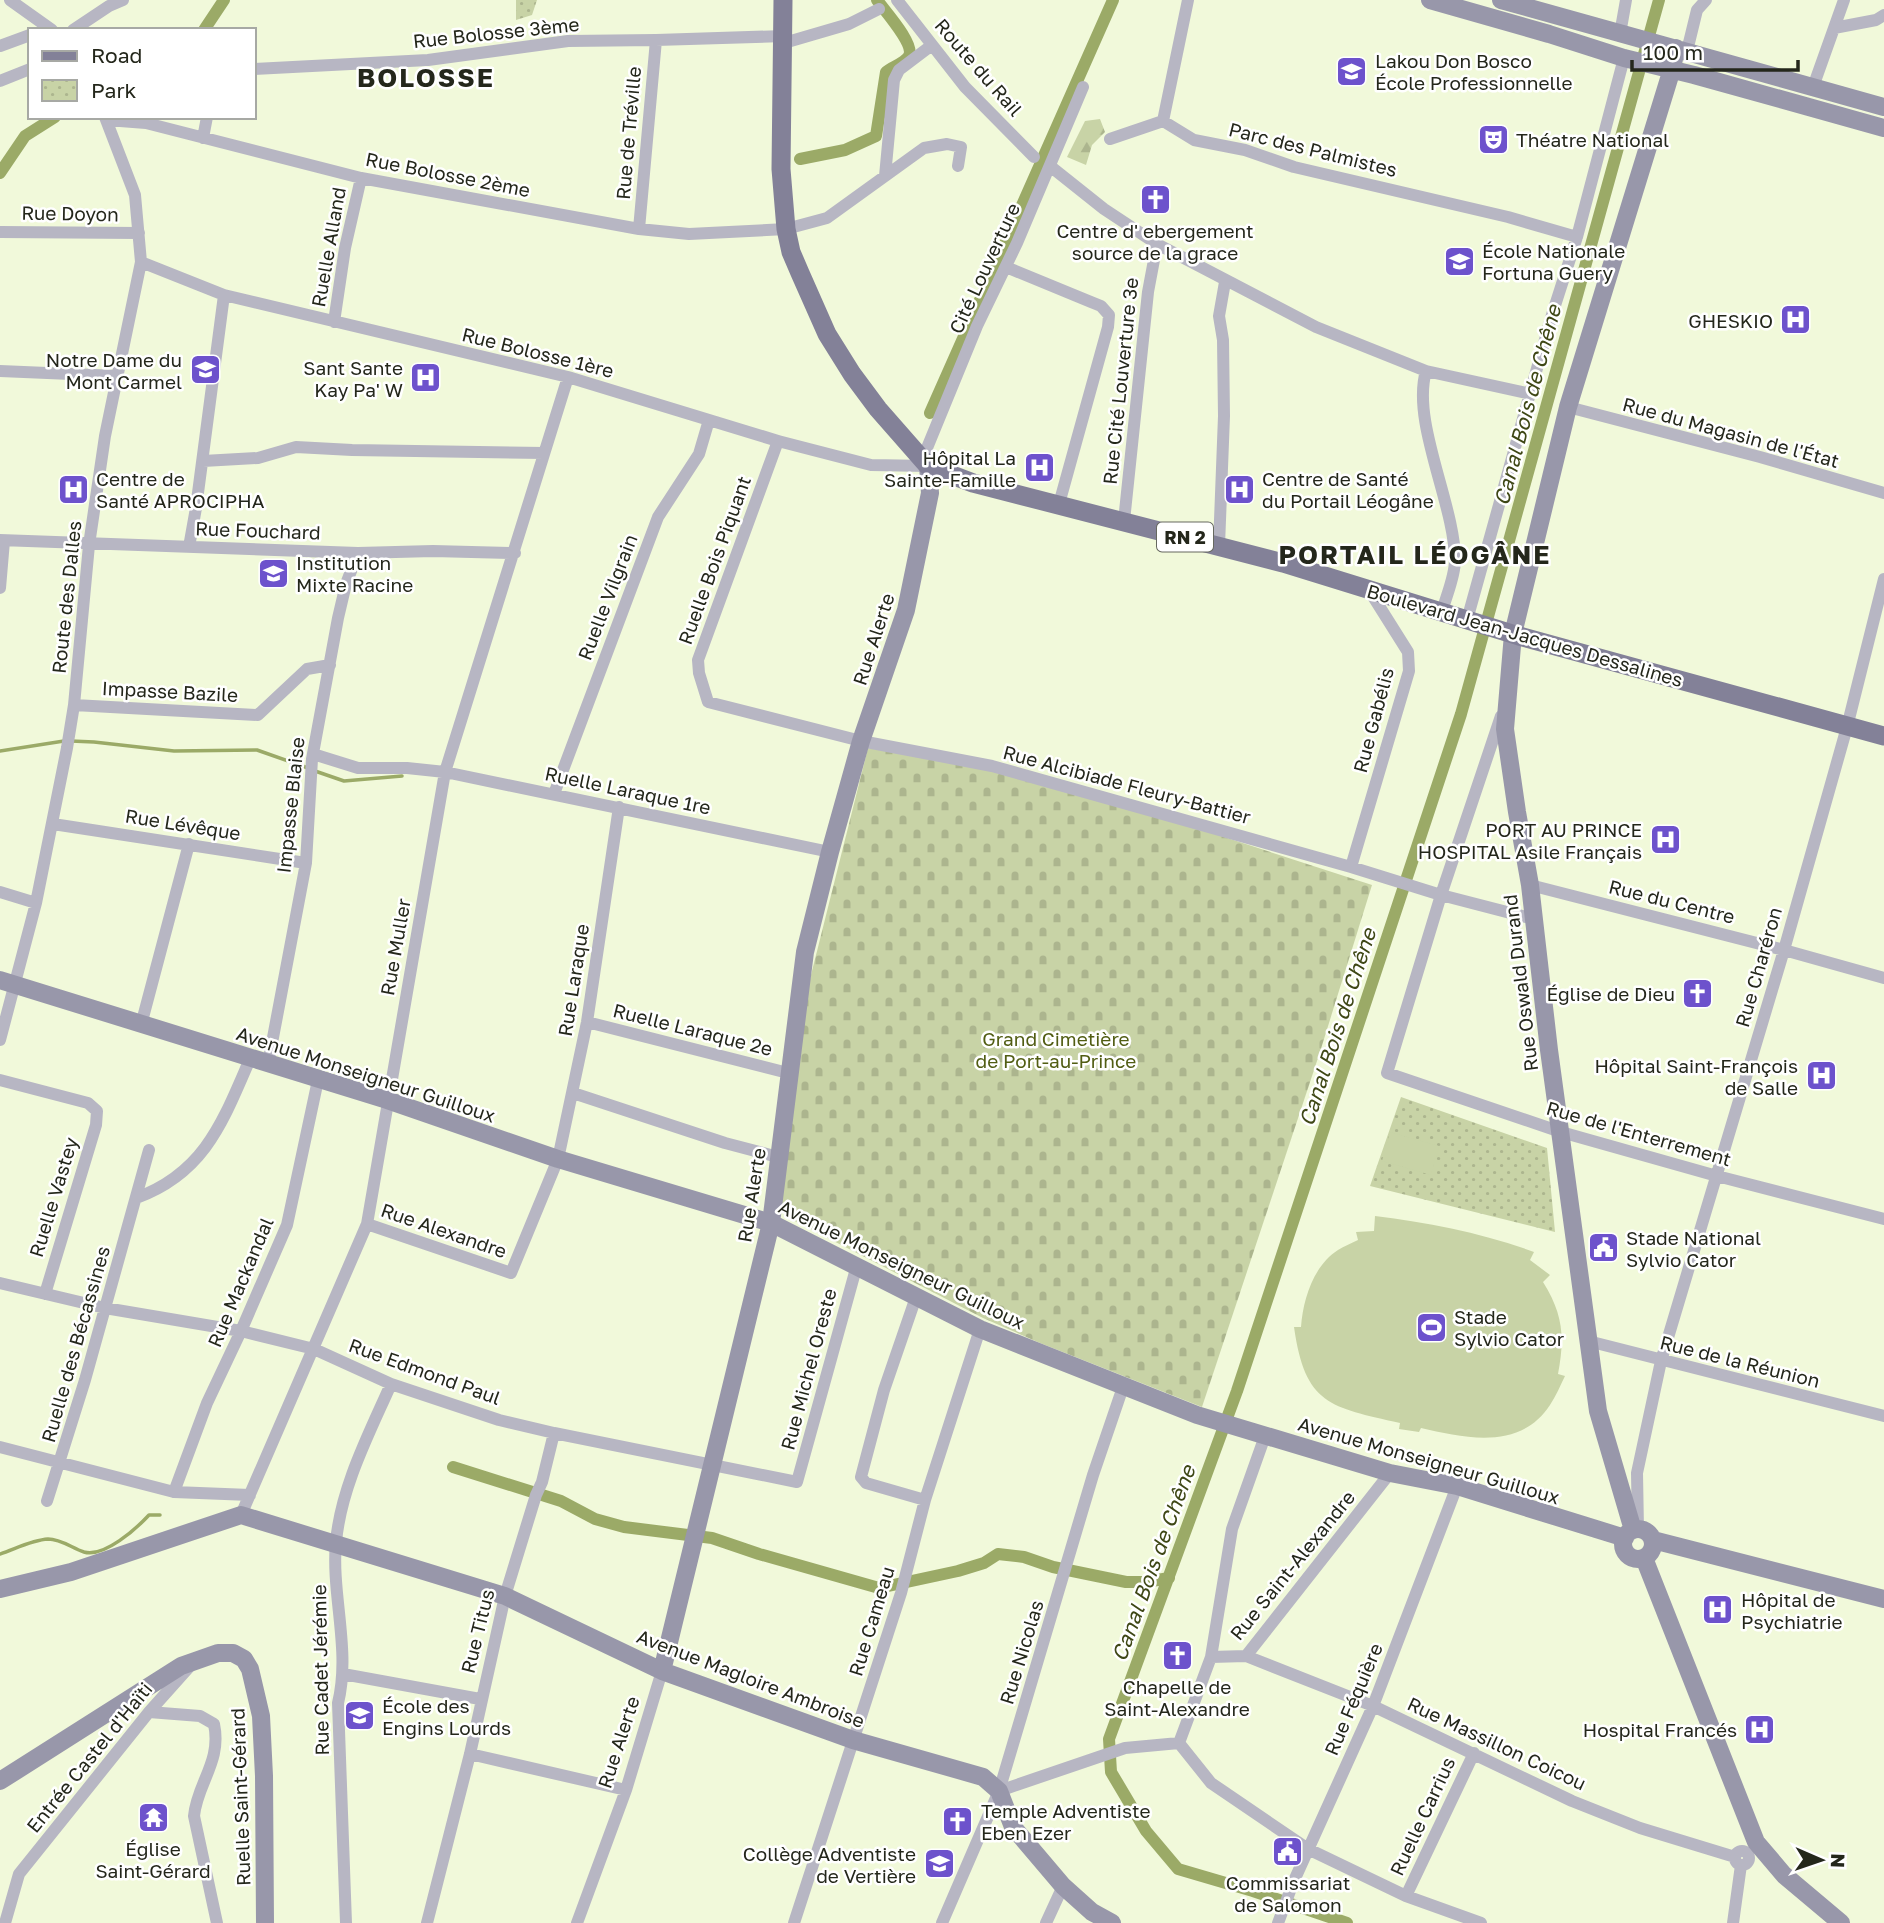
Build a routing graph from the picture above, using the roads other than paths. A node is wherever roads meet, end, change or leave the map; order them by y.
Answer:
1 (10, 0) edge
2 (123, 0) edge
3 (783, 0) edge
4 (897, 0) edge
5 (1188, 0) edge
6 (1430, 0) edge
7 (1501, 0) edge
8 (1626, 0) edge
9 (1844, 0) edge
10 (1699, 3) edge
11 (879, 9) dead end
12 (1884, 15) edge
13 (48, 28) edge
14 (77, 28) edge
15 (1834, 28) junction
16 (1620, 34) junction
17 (28, 36) edge
18 (784, 39) junction
19 (656, 40) junction
20 (932, 45) junction
21 (0, 46) edge
22 (1677, 49) junction
23 (1629, 60) junction
24 (256, 68) edge
25 (1669, 68) junction
26 (28, 70) edge
27 (0, 81) edge
28 (1083, 87) dead end
29 (1813, 87) junction
30 (1884, 107) edge
31 (106, 119) edge
32 (206, 119) edge
33 (1163, 121) junction
34 (1884, 128) edge
35 (203, 138) junction
36 (1110, 139) dead end
37 (1034, 158) dead end
38 (958, 166) dead end
39 (1050, 166) junction
40 (886, 176) junction
41 (361, 178) junction
42 (639, 229) junction
43 (786, 229) junction
44 (0, 232) edge
45 (139, 233) junction
46 (1577, 237) junction
47 (1157, 244) junction
48 (141, 262) junction
49 (1006, 267) junction
50 (1225, 282) junction
51 (223, 295) junction
52 (334, 323) junction
53 (0, 371) edge
54 (1426, 371) junction
55 (118, 376) junction
56 (568, 377) junction
57 (1531, 394) junction
58 (1568, 407) junction
59 (709, 420) junction
60 (778, 441) junction
61 (544, 453) junction
62 (203, 461) junction
63 (928, 466) junction
64 (1884, 493) edge
65 (1059, 503) junction
66 (1124, 521) junction
67 (2, 540) edge
68 (89, 545) junction
69 (189, 547) junction
70 (1219, 547) junction
71 (358, 553) junction
72 (515, 553) junction
73 (1884, 579) edge
74 (0, 588) edge
75 (1370, 590) junction
76 (1442, 612) junction
77 (1468, 620) junction
78 (1508, 632) junction
79 (330, 664) junction
80 (1507, 693) junction
81 (73, 711) junction
82 (1847, 727) junction
83 (1884, 736) edge
84 (860, 741) junction
85 (313, 754) junction
86 (446, 772) junction
87 (554, 794) junction
88 (620, 807) junction
89 (53, 824) junction
90 (189, 844) junction
91 (830, 852) junction
92 (306, 863) junction
93 (1351, 867) junction
94 (1530, 885) junction
95 (0, 892) edge
96 (1441, 895) junction
97 (36, 903) junction
98 (1534, 919) junction
99 (1784, 950) junction
100 (1884, 978) edge
101 (8, 982) edge
102 (587, 1022) junction
103 (141, 1025) junction
104 (0, 1040) edge
105 (250, 1059) junction
106 (268, 1064) junction
107 (788, 1073) junction
108 (0, 1080) edge
109 (318, 1080) junction
110 (573, 1093) junction
111 (387, 1100) junction
112 (1561, 1132) junction
113 (149, 1150) dead end
114 (778, 1157) junction
115 (558, 1158) junction
116 (1717, 1176) junction
117 (136, 1198) junction
118 (1884, 1219) edge
119 (771, 1223) junction
120 (367, 1224) junction
121 (857, 1265) junction
122 (0, 1283) edge
123 (45, 1294) junction
124 (916, 1297) junction
125 (106, 1308) junction
126 (980, 1329) junction
127 (242, 1331) junction
128 (1588, 1341) junction
129 (314, 1349) junction
130 (1661, 1361) junction
131 (391, 1384) junction
132 (1123, 1387) junction
133 (1884, 1416) edge
134 (554, 1433) junction
135 (1265, 1436) junction
136 (0, 1447) edge
137 (61, 1461) junction
138 (712, 1466) junction
139 (1390, 1473) junction
140 (797, 1482) joint
141 (1457, 1486) junction
142 (174, 1492) junction
143 (250, 1495) junction
144 (925, 1500) junction
145 (47, 1501) dead end
146 (242, 1515) junction
147 (1632, 1532) junction
148 (1653, 1540) junction
149 (336, 1544) junction
150 (1644, 1558) junction
151 (0, 1590) edge
152 (505, 1596) junction
153 (1884, 1599) edge
154 (1246, 1656) junction
155 (1211, 1657) junction
156 (196, 1660) junction
157 (662, 1671) junction
158 (343, 1674) junction
159 (481, 1699) junction
160 (1373, 1706) junction
161 (149, 1712) junction
162 (853, 1740) junction
163 (1179, 1742) junction
164 (1474, 1753) junction
165 (470, 1754) junction
166 (0, 1781) edge
167 (625, 1790) junction
168 (999, 1791) junction
169 (1308, 1849) junction
170 (1744, 1854) junction
171 (1063, 1886) junction
172 (1406, 1896) junction
173 (1280, 1917) edge
174 (5, 1923) edge
175 (217, 1923) edge
176 (265, 1923) edge
177 (346, 1923) edge
178 (427, 1923) edge
179 (578, 1923) edge
180 (794, 1923) edge
181 (942, 1923) edge
182 (1046, 1923) edge
183 (1112, 1923) edge
184 (1480, 1923) edge
185 (1733, 1923) edge
186 (1840, 1923) edge

1 - 13 street
2 - 14 street
3 - 18 main road, Boulevard Jean-Jacques Dessalines / RN 2
4 - 20 street, Route du Rail
5 - 33 street
6 - 23 street
7 - 16 street
8 - 16 street
9 - 15 street
10 - 22 street
11 - 18 street, Rue Bolosse 3ème
12 - 15 street
15 - 29 street
16 - 22 street
17 - 21 street
18 - 19 street, Rue Bolosse 3ème
18 - 43 main road, Boulevard Jean-Jacques Dessalines / RN 2
19 - 24 street, Rue Bolosse 3ème
19 - 42 street, Rue de Tréville
20 - 37 street, Route du Rail
20 - 40 street
22 - 25 street, Rue Oswald Durand
22 - 29 street
23 - 25 street
23 - 46 street
25 - 34 street
25 - 58 street, Rue Oswald Durand
26 - 27 street
28 - 39 street, Cité Louverture
29 - 30 street
31 - 35 street, Rue Bolosse 2ème
31 - 45 street, Route des Dalles
32 - 35 street
33 - 36 street
33 - 46 street, Parc des Palmistes
35 - 41 street, Rue Bolosse 2ème
38 - 40 street, Rue Bolosse 2ème
39 - 47 street
39 - 49 street, Cité Louverture
40 - 43 street, Rue Bolosse 2ème
41 - 42 street, Rue Bolosse 2ème
41 - 52 street, Ruelle Alland
42 - 43 street, Rue Bolosse 2ème
43 - 63 main road, Boulevard Jean-Jacques Dessalines / RN 2
44 - 45 street, Rue Doyon
45 - 48 street, Route des Dalles
46 - 57 street
47 - 50 street
47 - 66 street, Rue Cité Louverture 3e
48 - 51 street, Rue Bolosse 1ère
48 - 55 street, Route des Dalles
49 - 63 street, Cité Louverture
49 - 65 street
50 - 54 street
50 - 70 street
51 - 52 street, Rue Bolosse 1ère
51 - 62 street
52 - 56 street, Rue Bolosse 1ère
53 - 55 street
54 - 57 street
54 - 76 street
55 - 68 street, Route des Dalles
56 - 59 street, Rue Bolosse 1ère
56 - 61 street, Rue Muller
57 - 77 street
58 - 64 street, Rue du Magasin de l'État
58 - 78 street, Rue Oswald Durand
59 - 60 street, Rue Bolosse 1ère
59 - 87 street, Ruelle Vilgrain
60 - 63 street, Rue Bolosse 1ère
60 - 84 street, Ruelle Bois Piquant
61 - 62 street
61 - 72 street, Rue Muller
62 - 69 street
63 - 65 main road, Boulevard Jean-Jacques Dessalines / RN 2
63 - 84 street, Rue Alerte
65 - 66 main road, Boulevard Jean-Jacques Dessalines / RN 2
66 - 70 main road, Boulevard Jean-Jacques Dessalines / RN 2
67 - 68 street, Rue Fouchard
67 - 74 street
68 - 69 street, Rue Fouchard
68 - 81 street, Route des Dalles
69 - 71 street, Rue Fouchard
70 - 75 main road, Boulevard Jean-Jacques Dessalines / RN 2
71 - 72 street, Rue Fouchard
71 - 79 street, Impasse Blaise
72 - 86 street, Rue Muller
73 - 82 street, Rue Charéron
75 - 76 main road, Boulevard Jean-Jacques Dessalines / RN 2
75 - 93 street, Rue Gabélis
76 - 77 main road, Boulevard Jean-Jacques Dessalines / RN 2
77 - 78 main road, Boulevard Jean-Jacques Dessalines / RN 2
78 - 80 street, Rue Oswald Durand
78 - 82 main road, Boulevard Jean-Jacques Dessalines / RN 2
79 - 81 street, Impasse Bazile
79 - 85 street, Impasse Blaise
80 - 94 street, Rue Oswald Durand
80 - 96 street
81 - 89 street, Route des Dalles
82 - 83 main road, Boulevard Jean-Jacques Dessalines / RN 2
82 - 99 street, Rue Charéron
84 - 91 street, Rue Alerte
84 - 93 street, Rue Alcibiade Fleury-Battier
85 - 86 street, Ruelle Laraque 1re
85 - 92 street, Impasse Blaise
86 - 87 street, Ruelle Laraque 1re
86 - 111 street, Rue Muller
87 - 88 street, Ruelle Laraque 1re
88 - 91 street, Ruelle Laraque 1re
88 - 102 street, Rue Laraque
89 - 90 street, Rue Lévêque
89 - 97 street, Route des Dalles
90 - 92 street, Rue Lévêque
90 - 103 street
91 - 107 street, Rue Alerte
92 - 106 street, Impasse Blaise
93 - 96 street, Rue Alcibiade Fleury-Battier
94 - 98 street, Rue Oswald Durand
94 - 99 street, Rue du Centre
95 - 97 street
96 - 98 street, Rue Alcibiade Fleury-Battier
96 - 112 street, Rue de l'Enterrement
97 - 101 street, Route des Dalles
98 - 112 street, Rue Oswald Durand
99 - 100 street, Rue du Centre
99 - 116 street, Rue Charéron
101 - 103 street, Avenue Monseigneur Guilloux
101 - 104 street, Route des Dalles
102 - 107 street, Ruelle Laraque 2e
102 - 110 street, Rue Laraque
103 - 105 street, Avenue Monseigneur Guilloux
105 - 106 street, Avenue Monseigneur Guilloux
105 - 117 street
106 - 109 street, Avenue Monseigneur Guilloux
107 - 114 street, Rue Alerte
108 - 123 street, Ruelle Vastey
109 - 111 street, Avenue Monseigneur Guilloux
109 - 127 street, Rue Mackandal
110 - 114 street
110 - 115 street, Rue Laraque
111 - 115 street, Avenue Monseigneur Guilloux
111 - 120 street, Rue Muller
112 - 116 street, Rue de l'Enterrement
112 - 128 street, Rue Oswald Durand
113 - 117 street, Ruelle des Bécassines
114 - 119 street, Rue Alerte
115 - 119 street, Avenue Monseigneur Guilloux
115 - 120 street, Rue Alexandre
116 - 118 street, Rue de l'Enterrement
116 - 130 street, Rue Charéron
117 - 125 street, Ruelle des Bécassines
119 - 121 street, Avenue Monseigneur Guilloux
119 - 138 street, Rue Alerte
120 - 129 street, Rue Muller
121 - 124 street, Avenue Monseigneur Guilloux
121 - 140 street, Rue Michel Oreste
122 - 123 street, Rue Edmond Paul
123 - 125 street, Rue Edmond Paul
124 - 126 street, Avenue Monseigneur Guilloux
124 - 144 street
125 - 127 street, Rue Edmond Paul
125 - 137 street, Ruelle des Bécassines
126 - 132 street, Avenue Monseigneur Guilloux
126 - 144 street, Rue Cameau
127 - 129 street, Rue Edmond Paul
127 - 142 street, Rue Mackandal
128 - 130 street, Rue de la Réunion
128 - 147 street, Rue Oswald Durand
129 - 131 street, Rue Edmond Paul
129 - 143 street, Rue Muller
130 - 133 street, Rue de la Réunion
130 - 147 street, Rue Charéron
131 - 134 street, Rue Edmond Paul
131 - 149 street, Rue Cadet Jérémie
132 - 135 street, Avenue Monseigneur Guilloux
132 - 168 street, Rue Nicolas
134 - 138 street, Rue Edmond Paul
134 - 152 street, Rue Titus
135 - 139 street, Avenue Monseigneur Guilloux
135 - 155 street
136 - 137 street
137 - 142 street
137 - 145 street, Ruelle des Bécassines
138 - 140 street, Rue Edmond Paul
138 - 157 street, Rue Alerte
139 - 141 street, Avenue Monseigneur Guilloux
139 - 154 street, Rue Saint-Alexandre
141 - 147 street, Avenue Monseigneur Guilloux
141 - 160 street, Rue Féquière
142 - 143 street
143 - 146 street, Rue Muller
144 - 162 street, Rue Cameau
146 - 149 street, Avenue Magloire Ambroise
146 - 151 street
147 - 148 street
147 - 150 street
148 - 150 street
148 - 153 street
149 - 152 street, Avenue Magloire Ambroise
149 - 158 street, Rue Cadet Jérémie
150 - 170 street
152 - 157 street, Avenue Magloire Ambroise
152 - 159 street, Rue Titus
154 - 155 street, Rue Saint-Alexandre
154 - 160 street, Rue Massillon Coicou
155 - 163 street
156 - 161 street, Entrée Castel d'Haïti
156 - 166 street, Ruelle Saint-Gérard
156 - 176 street, Ruelle Saint-Gérard
157 - 162 street, Avenue Magloire Ambroise
157 - 167 street, Rue Alerte
158 - 159 street
158 - 177 street, Rue Cadet Jérémie
159 - 165 street, Rue Titus
160 - 164 street, Rue Massillon Coicou
160 - 169 street, Rue Féquière
161 - 174 street, Entrée Castel d'Haïti
161 - 175 street
162 - 168 street, Avenue Magloire Ambroise
162 - 180 street, Rue Cameau
163 - 168 street
163 - 169 street
164 - 170 street, Rue Massillon Coicou
164 - 172 street, Ruelle Carrius
165 - 167 street
165 - 178 street, Rue Titus
167 - 179 street, Rue Alerte
168 - 171 street
168 - 181 street, Rue Nicolas
169 - 172 street
169 - 173 street, Rue Féquière
170 - 185 street
170 - 186 street
171 - 182 street
171 - 183 street
172 - 184 street

